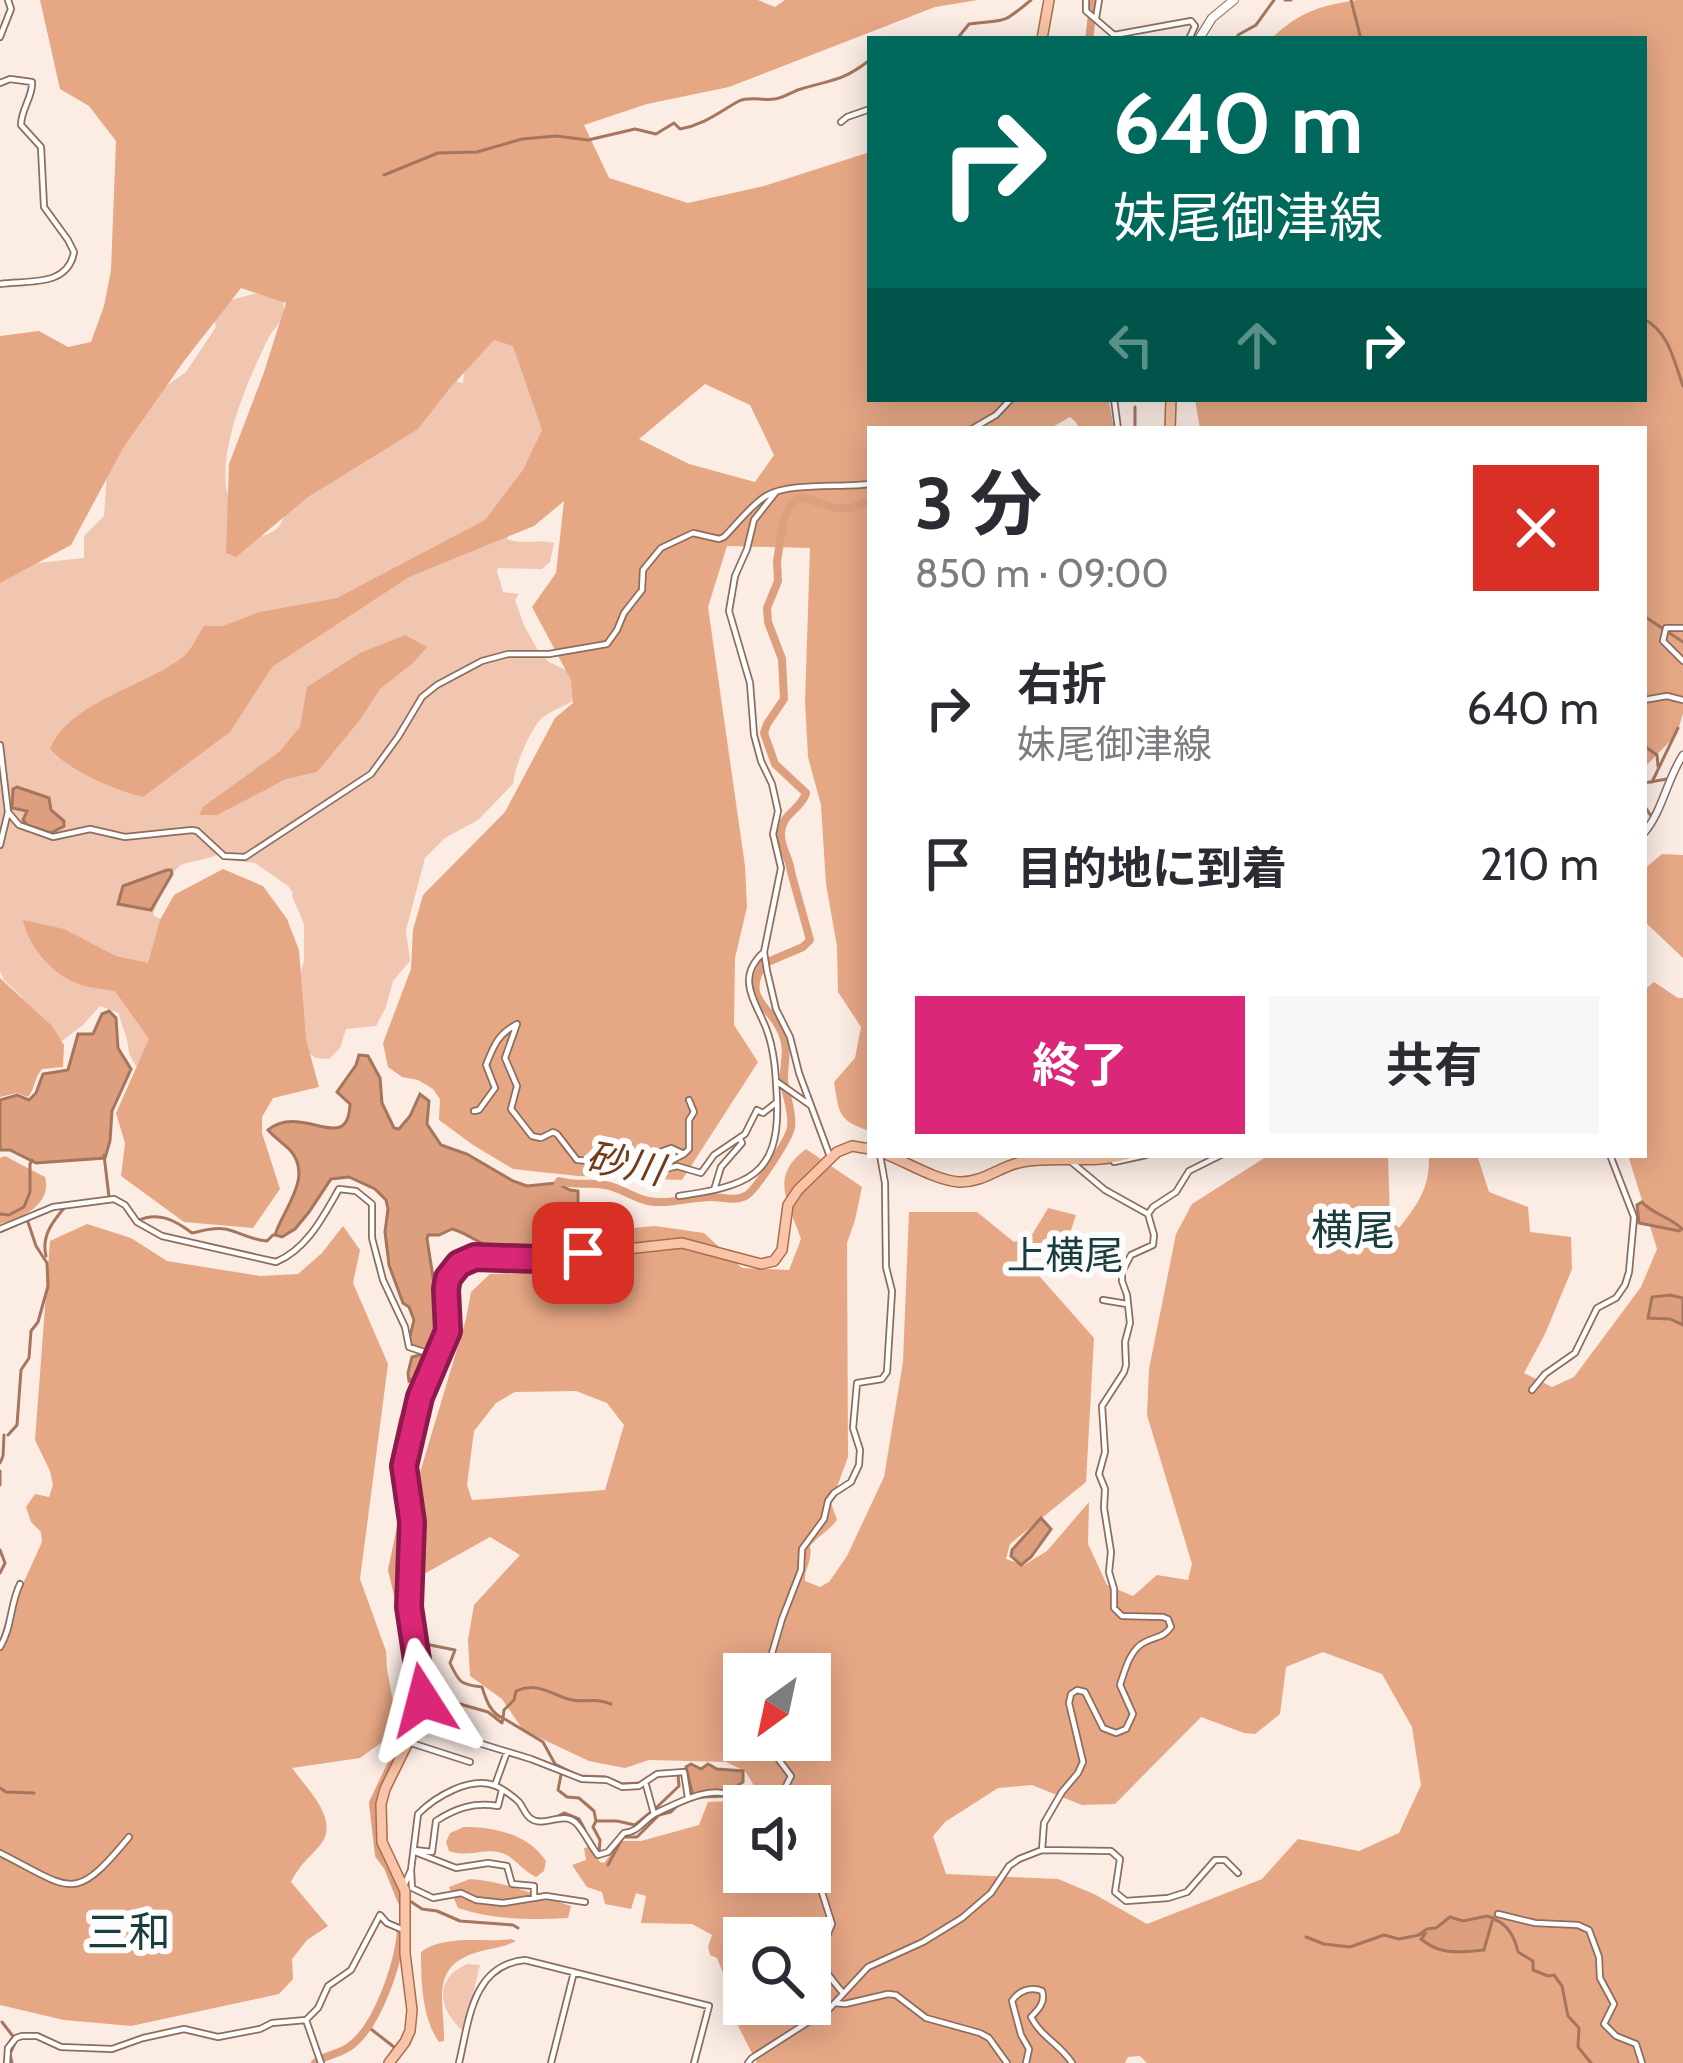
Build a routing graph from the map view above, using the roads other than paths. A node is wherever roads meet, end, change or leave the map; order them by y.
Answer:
1 (8, 0) edge
2 (1049, 0) edge
3 (1086, 0) edge
4 (1099, 0) edge
5 (1234, 0) edge
6 (1096, 18) junction
7 (1043, 36) edge
8 (1190, 36) edge
9 (1201, 36) edge
10 (0, 37) edge
11 (0, 83) edge
12 (867, 110) edge
13 (841, 122) dead end
14 (0, 284) edge
15 (1008, 402) edge
16 (977, 426) edge
17 (867, 484) edge
18 (776, 492) junction
19 (1683, 628) edge
20 (1683, 661) edge
21 (1647, 699) edge
22 (1683, 700) edge
23 (0, 745) edge
24 (1683, 754) edge
25 (8, 812) junction
26 (1647, 828) edge
27 (0, 845) edge
28 (765, 959) junction
29 (778, 1082) junction
30 (689, 1100) dead end
31 (777, 1102) junction
32 (810, 1105) junction
33 (474, 1111) dead end
34 (740, 1138) junction
35 (867, 1148) edge
36 (684, 1154) junction
37 (831, 1157) junction
38 (884, 1158) edge
39 (892, 1158) edge
40 (1116, 1158) edge
41 (1135, 1158) edge
42 (1215, 1158) edge
43 (1611, 1158) edge
44 (1069, 1160) junction
45 (1109, 1160) junction
46 (714, 1190) junction
47 (679, 1196) dead end
48 (1148, 1214) junction
49 (0, 1228) edge
50 (1103, 1300) dead end
51 (1127, 1304) junction
52 (434, 1355) junction
53 (1532, 1390) dead end
54 (20, 1584) dead end
55 (0, 1648) edge
56 (772, 1653) edge
57 (417, 1724) junction
58 (408, 1742) junction
59 (507, 1751) junction
60 (470, 1762) dead end
61 (645, 1783) junction
62 (496, 1785) junction
63 (502, 1790) junction
64 (723, 1794) edge
65 (688, 1798) junction
66 (654, 1814) junction
67 (129, 1837) dead end
68 (1042, 1850) junction
69 (414, 1851) junction
70 (0, 1852) edge
71 (411, 1870) junction
72 (1238, 1873) dead end
73 (404, 1886) junction
74 (822, 1893) edge
75 (534, 1898) junction
76 (585, 1902) dead end
77 (1498, 1914) dead end
78 (402, 1929) junction
79 (574, 1972) junction
80 (843, 1993) junction
81 (836, 2002) junction
82 (306, 2020) junction
83 (320, 2060) edge
84 (7, 2063) edge
85 (389, 2063) edge
86 (459, 2063) edge
87 (551, 2063) edge
88 (694, 2063) edge
89 (748, 2063) edge
90 (1007, 2063) edge
91 (1026, 2063) edge
92 (1072, 2063) edge
93 (1642, 2063) edge

1 - 10 street
2 - 7 main road
3 - 6 street
4 - 6 street
5 - 9 main road
6 - 8 street
11 - 14 street
12 - 13 street
15 - 16 street
17 - 18 street
18 - 25 street
18 - 28 street
19 - 20 street
21 - 22 street
23 - 25 street
24 - 26 street
25 - 27 street
28 - 29 street
28 - 32 street
29 - 31 street
29 - 32 street
30 - 36 street
31 - 34 street
31 - 46 street
32 - 37 street
33 - 36 street
34 - 36 street
34 - 46 street
35 - 37 main road
37 - 52 main road
38 - 56 street
39 - 44 main road
40 - 45 main road
41 - 45 street
42 - 48 street
43 - 53 street
44 - 45 main road
44 - 48 street
46 - 47 street
48 - 51 street
49 - 52 street
50 - 51 street
51 - 68 street
52 - 57 main road
54 - 55 street
57 - 58 main road
57 - 59 street
58 - 60 street
58 - 73 main road
59 - 61 street
59 - 62 street
61 - 65 street
61 - 66 street
62 - 63 street
62 - 69 street
63 - 66 street
63 - 69 street
64 - 65 street
65 - 66 street
67 - 70 street
68 - 72 street
68 - 80 street
69 - 71 street
69 - 75 street
71 - 73 street
71 - 75 street
73 - 78 main road
74 - 80 street
75 - 76 street
77 - 93 street
78 - 82 street
78 - 85 main road
79 - 86 street
79 - 87 street
79 - 88 street
80 - 81 street
81 - 89 street
81 - 90 street
82 - 83 street
82 - 84 street
91 - 92 street

